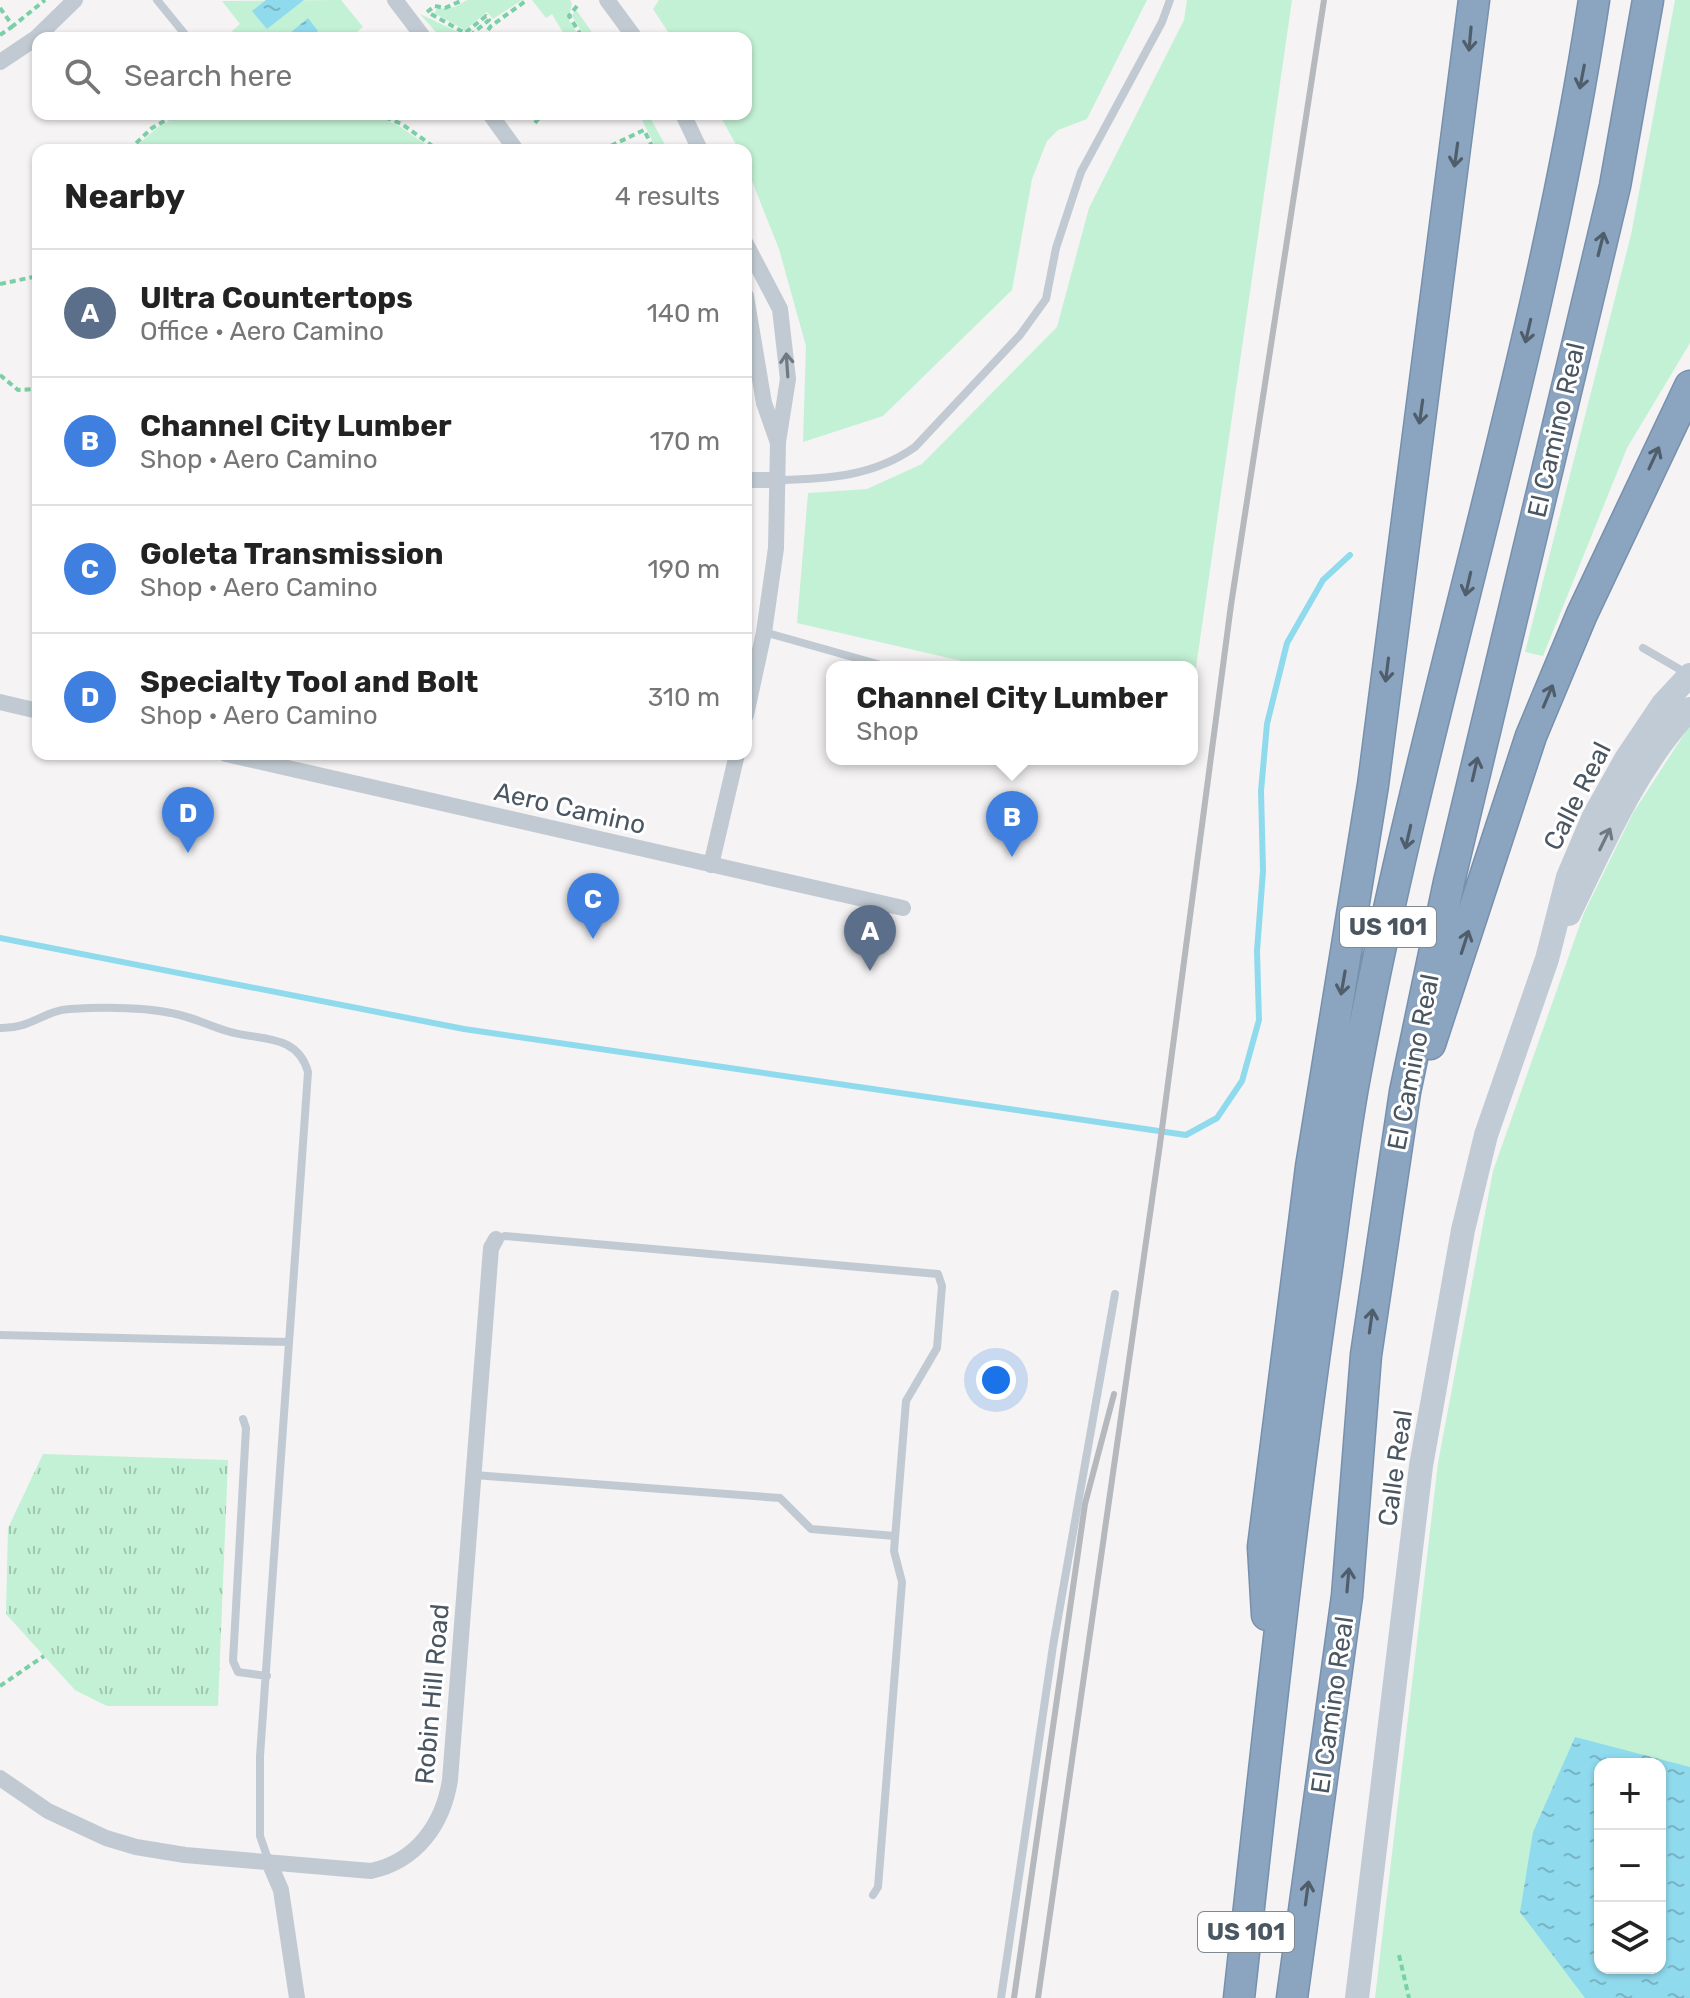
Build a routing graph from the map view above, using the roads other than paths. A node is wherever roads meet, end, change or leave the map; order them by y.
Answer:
1 (75, 0) edge
2 (157, 0) edge
3 (395, 0) edge
4 (1170, 0) edge
5 (1474, 0) edge
6 (1594, 0) edge
7 (1648, 0) edge
8 (611, 1) edge
9 (42, 32) edge
10 (183, 32) edge
11 (419, 32) edge
12 (631, 32) edge
13 (32, 41) edge
14 (0, 62) edge
15 (494, 120) edge
16 (686, 120) edge
17 (512, 144) edge
18 (697, 144) edge
19 (752, 255) edge
20 (752, 332) edge
21 (1690, 386) edge
22 (778, 442) junction
23 (752, 480) edge
24 (779, 480) junction
25 (764, 632) junction
26 (1643, 648) dead end
27 (867, 661) edge
28 (1690, 675) edge
29 (752, 687) edge
30 (0, 702) edge
31 (1690, 709) edge
32 (32, 710) edge
33 (252, 760) edge
34 (736, 760) edge
35 (711, 865) junction
36 (903, 908) dead end
37 (1547, 959) junction
38 (0, 1028) edge
39 (1405, 1092) junction
40 (496, 1239) joint
41 (1115, 1294) dead end
42 (0, 1335) edge
43 (289, 1342) junction
44 (243, 1419) dead end
45 (474, 1475) junction
46 (895, 1536) junction
47 (267, 1676) junction
48 (1272, 1686) junction
49 (0, 1778) edge
50 (269, 1862) junction
51 (873, 1895) dead end
52 (297, 1998) edge
53 (1001, 1998) edge
54 (1239, 1998) edge
55 (1292, 1998) edge
56 (1357, 1998) edge

1 - 9 street
2 - 10 lane
3 - 11 street
4 - 24 lane
5 -> 48 highway
6 -> 48 highway, El Camino Real / US 101
39 -> 7 highway, El Camino Real / US 101
8 - 12 street
13 - 14 street
15 - 17 street
16 - 18 street
22 -> 19 street
20 - 22 street
39 -> 21 highway
22 - 24 street
23 - 24 street
24 - 25 street
25 - 27 lane
25 - 29 street
26 - 28 lane
28 - 37 main road, Calle Real
30 - 32 street
37 -> 31 main road, Calle Real
33 - 35 street, Aero Camino
34 - 35 street
35 - 36 street, Aero Camino
37 - 56 main road, Calle Real
38 - 43 lane
55 -> 39 highway, El Camino Real / US 101
40 - 45 street, Robin Hill Road
40 - 46 lane
41 - 53 lane
42 - 43 lane
43 - 47 lane
44 - 47 lane
45 - 46 lane
45 - 50 street, Robin Hill Road
46 - 51 lane
47 - 50 lane
48 - 54 highway, El Camino Real / US 101
49 - 50 street, Robin Hill Road
50 - 52 street

